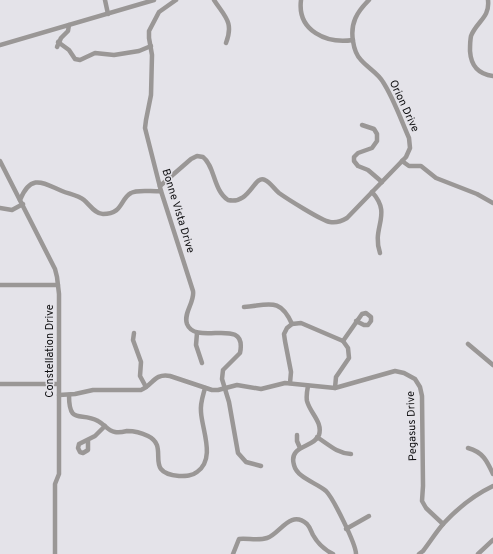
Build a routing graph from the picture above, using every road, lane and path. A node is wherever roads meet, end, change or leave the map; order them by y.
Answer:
1 (105, 0) edge
2 (154, 0) edge
3 (176, 0) edge
4 (214, 0) edge
5 (301, 0) edge
6 (369, 0) edge
7 (488, 0) edge
8 (108, 14) junction
9 (69, 25) junction
10 (353, 40) junction
11 (226, 43) dead end
12 (0, 45) edge
13 (151, 46) junction
14 (493, 76) edge
15 (362, 125) dead end
16 (0, 161) edge
17 (402, 161) junction
18 (382, 182) junction
19 (161, 189) junction
20 (372, 192) junction
21 (22, 202) junction
22 (493, 203) edge
23 (0, 208) edge
24 (380, 253) dead end
25 (0, 284) edge
26 (58, 285) junction
27 (244, 307) dead end
28 (356, 321) dead end
29 (292, 324) junction
30 (134, 333) dead end
31 (197, 333) junction
32 (343, 340) junction
33 (468, 344) dead end
34 (202, 363) dead end
35 (493, 365) edge
36 (290, 383) junction
37 (0, 384) edge
38 (58, 384) junction
39 (308, 386) junction
40 (146, 387) junction
41 (205, 388) junction
42 (335, 388) junction
43 (225, 389) junction
44 (59, 395) junction
45 (69, 395) junction
46 (105, 426) junction
47 (297, 435) dead end
48 (318, 437) junction
49 (88, 440) dead end
50 (300, 448) junction
51 (468, 448) dead end
52 (351, 454) dead end
53 (261, 466) dead end
54 (493, 474) edge
55 (493, 486) edge
56 (369, 516) dead end
57 (443, 524) junction
58 (346, 528) junction
59 (493, 540) edge
60 (55, 554) edge
61 (233, 554) edge
62 (333, 554) edge
63 (356, 554) edge
64 (419, 554) edge
65 (478, 554) edge

1 - 8 street
2 - 8 street
3 - 13 street, Bonne Vista Drive
4 - 11 street
5 - 10 street
6 - 10 street, Orion Drive
7 - 14 street
8 - 9 street
9 - 12 street
9 - 13 street
10 - 17 street, Orion Drive
13 - 19 street, Bonne Vista Drive
15 - 18 street
16 - 21 street, Constellation Drive
17 - 18 street, Orion Drive
17 - 22 street
18 - 20 street, Orion Drive
19 - 20 street, Orion Drive
19 - 21 street
19 - 31 street, Bonne Vista Drive
20 - 24 street
21 - 23 street
21 - 26 street, Constellation Drive
25 - 26 street
26 - 38 street, Constellation Drive
27 - 29 street
28 - 32 street
29 - 32 street
29 - 36 street
30 - 40 street
31 - 34 street
31 - 43 street
32 - 42 street
33 - 35 street
36 - 39 street, Pegasus Drive
36 - 43 street, Pegasus Drive
37 - 38 street
38 - 44 street, Constellation Drive
39 - 42 street, Pegasus Drive
39 - 48 street
40 - 41 street, Pegasus Drive
40 - 45 street, Pegasus Drive
41 - 43 street, Pegasus Drive
41 - 46 street
42 - 57 street, Pegasus Drive
43 - 53 street
44 - 45 street, Pegasus Drive
44 - 60 street, Constellation Drive
45 - 46 street
46 - 49 street
47 - 50 street
48 - 50 street
48 - 52 street
50 - 58 street
51 - 54 street
55 - 57 street
56 - 58 street
57 - 64 street
58 - 63 street
59 - 65 street
61 - 62 street

